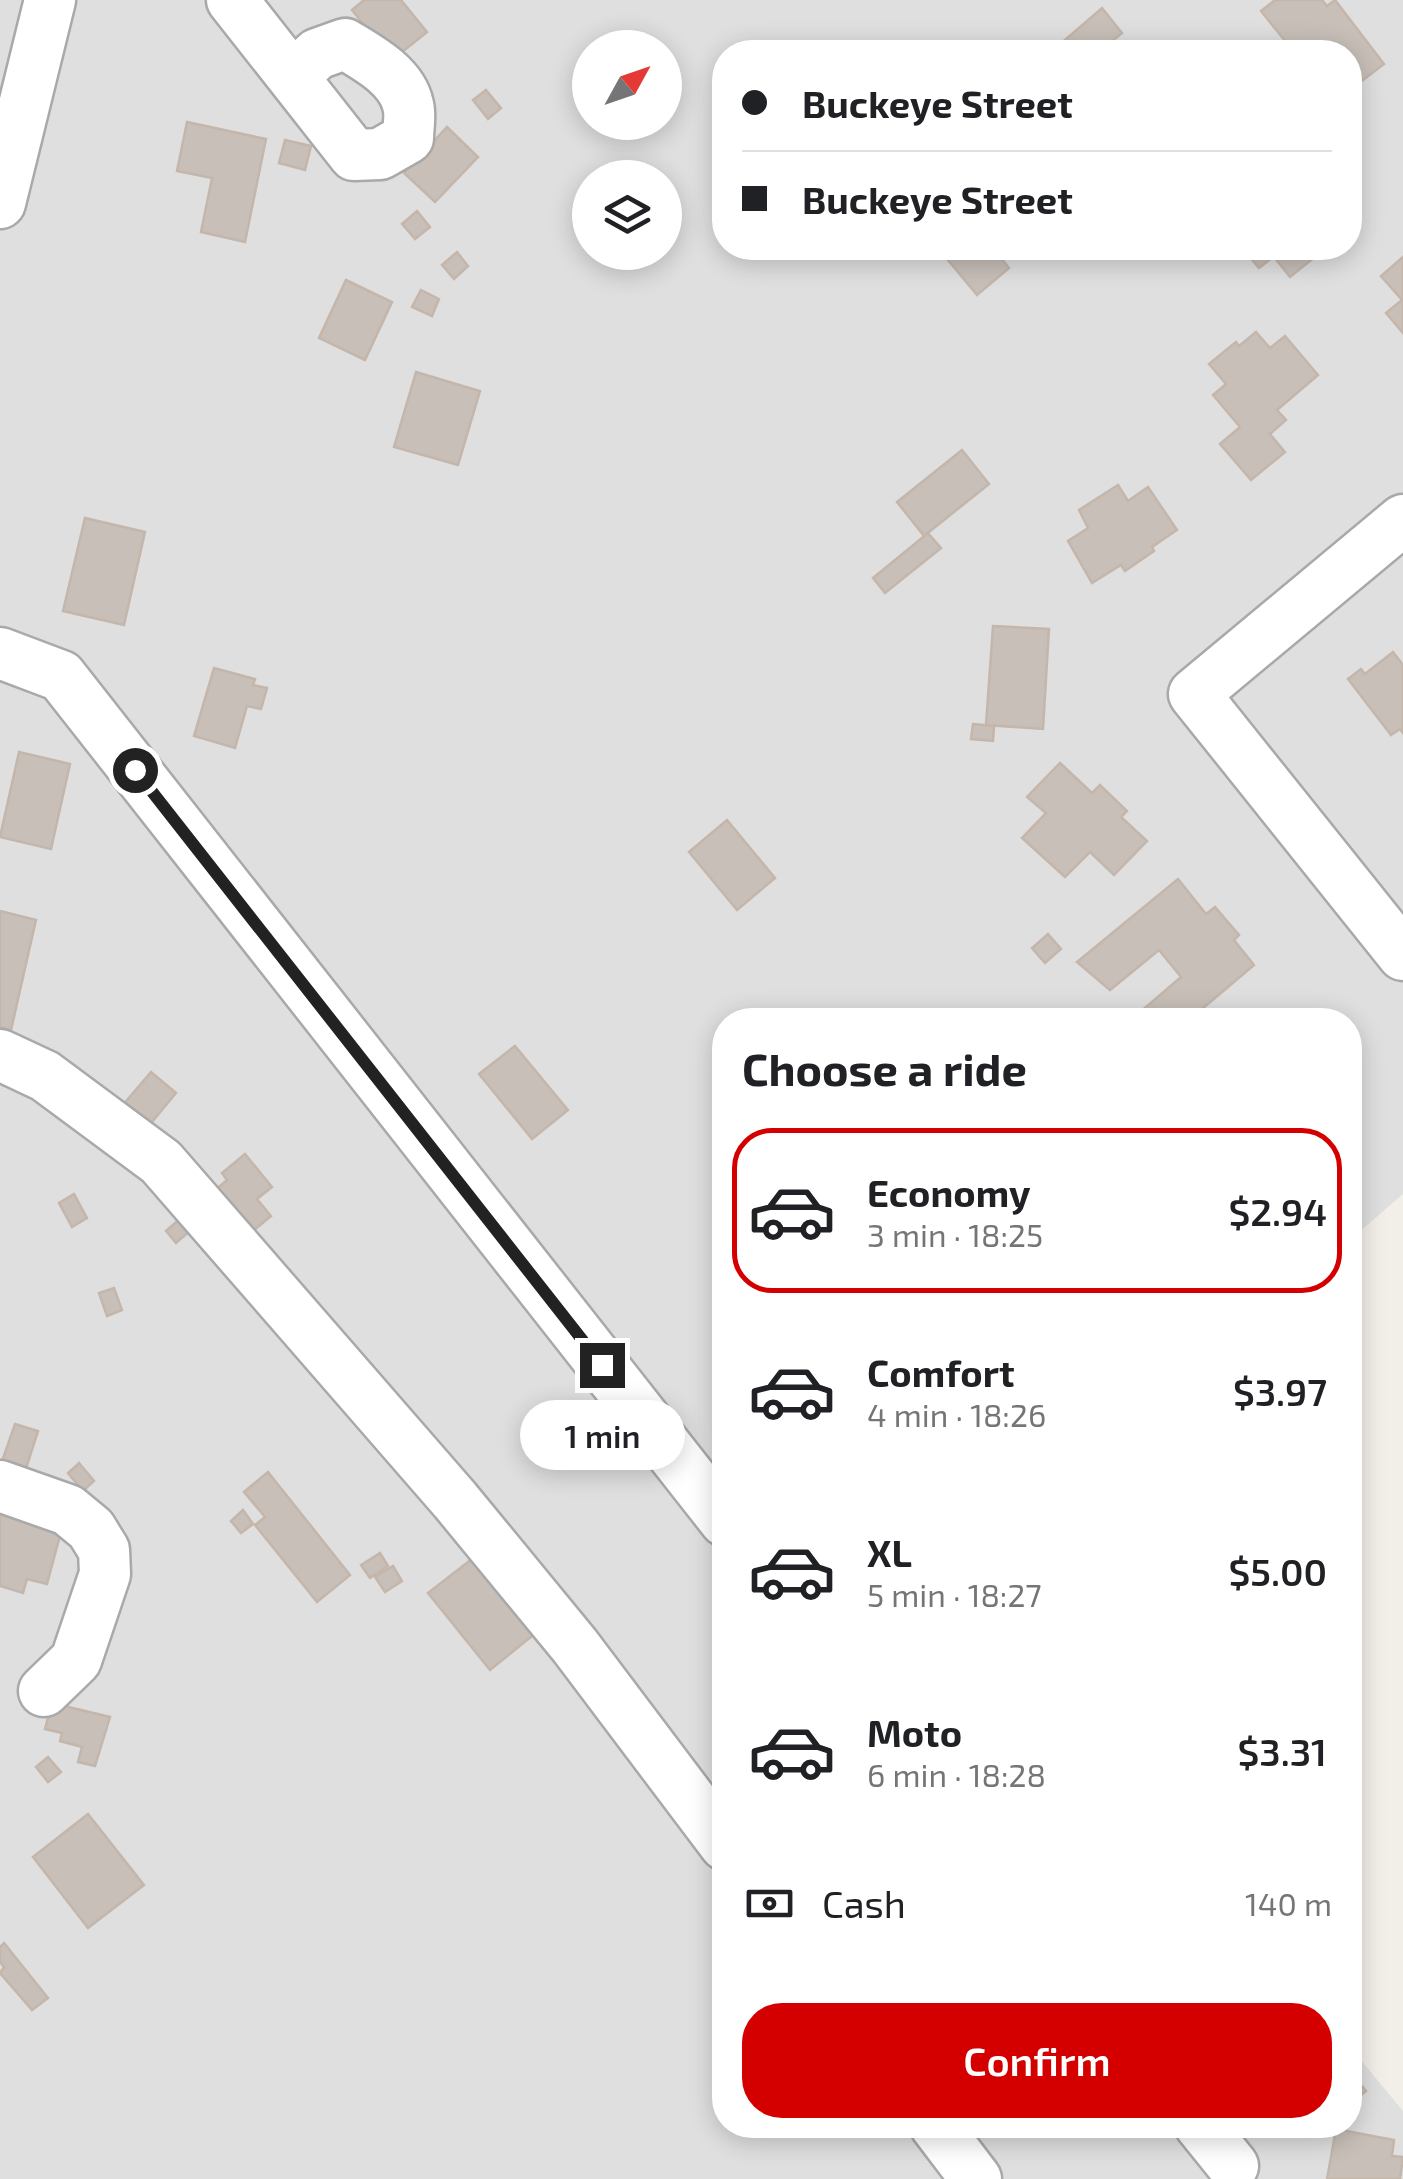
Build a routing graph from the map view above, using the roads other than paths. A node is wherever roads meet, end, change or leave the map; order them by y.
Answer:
1 (50, 0) edge
2 (232, 0) edge
3 (293, 78) dead end
4 (0, 202) edge
5 (1403, 520) edge
6 (0, 653) edge
7 (1403, 955) edge
8 (0, 1055) edge
9 (0, 1486) edge
10 (712, 1504) edge
11 (44, 1690) dead end
12 (712, 1828) edge
13 (945, 2138) edge
14 (1210, 2138) edge
15 (1233, 2166) dead end
16 (976, 2179) edge

1 - 4 street
2 - 3 street
5 - 7 street
6 - 10 street
8 - 12 street
9 - 11 street
13 - 16 street
14 - 15 street

